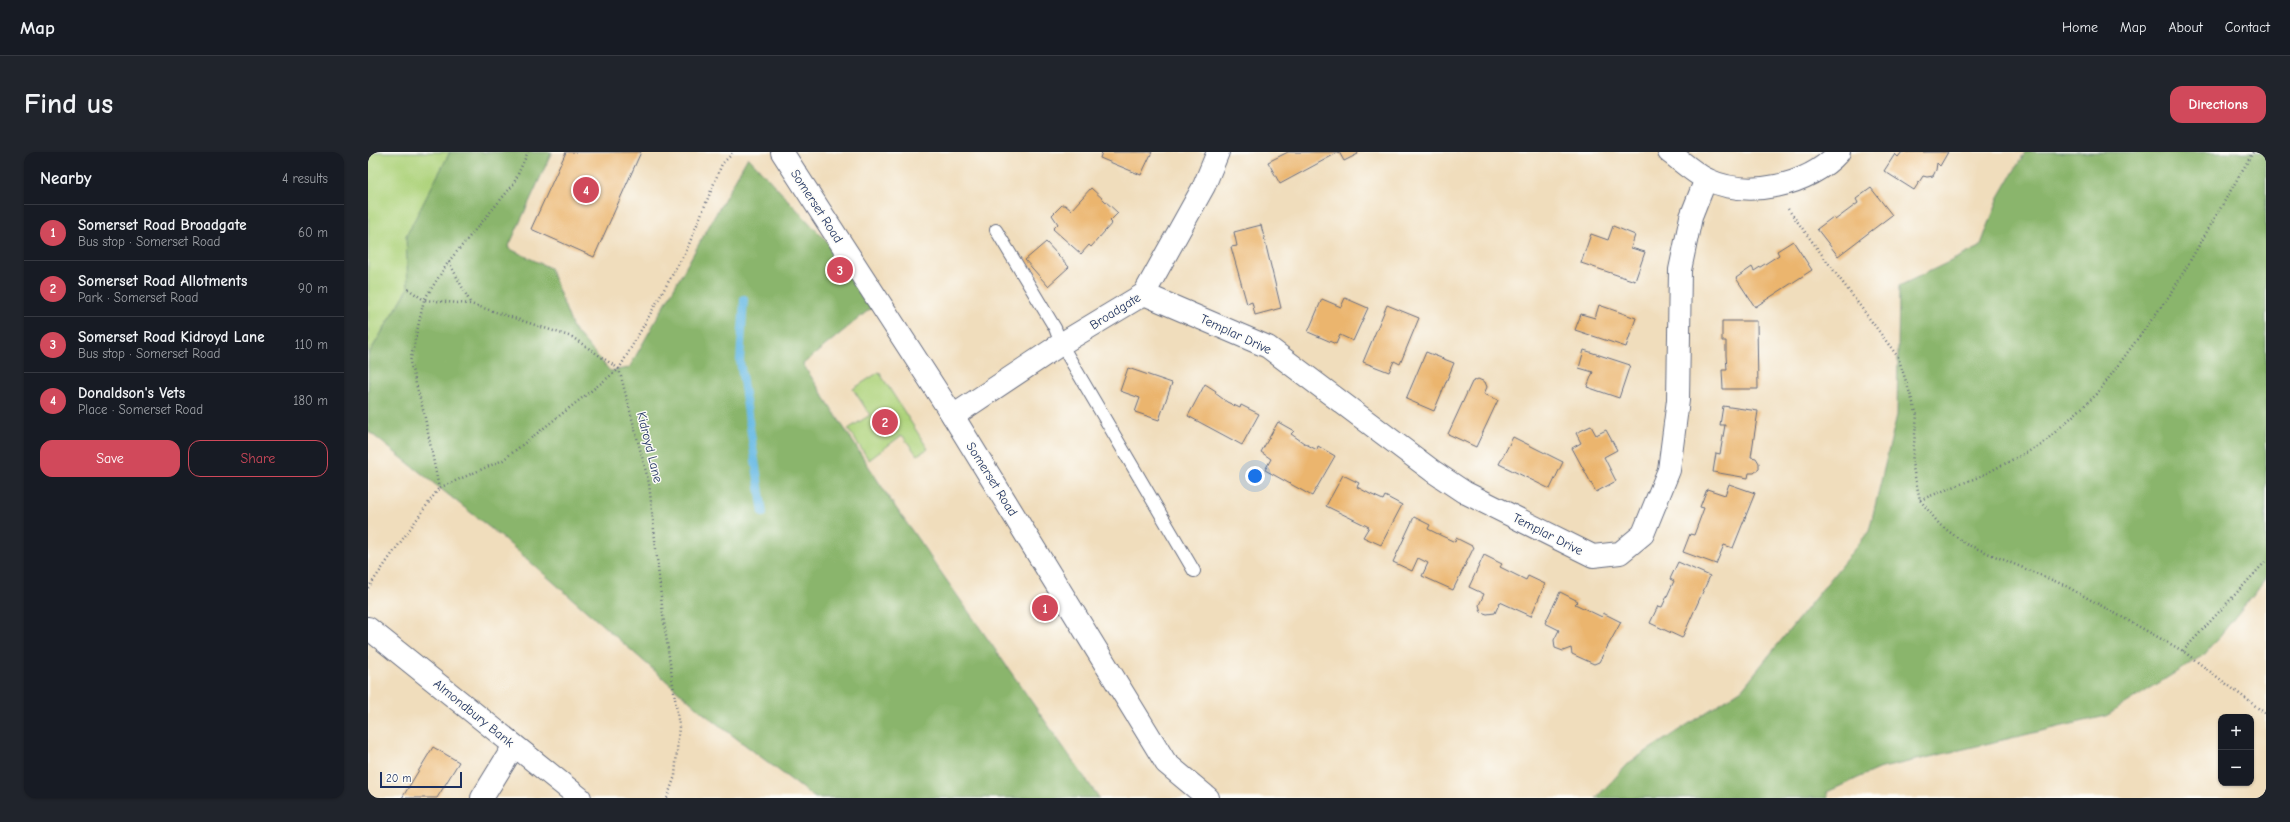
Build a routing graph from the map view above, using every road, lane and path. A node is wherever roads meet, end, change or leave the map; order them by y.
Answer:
1 (528, 152) edge
2 (734, 152) edge
3 (782, 152) edge
4 (1218, 152) edge
5 (1669, 152) edge
6 (1839, 152) edge
7 (2254, 152) edge
8 (1706, 179) junction
9 (1773, 187) junction
10 (996, 230) dead end
11 (449, 262) junction
12 (408, 289) dead end
13 (1144, 294) junction
14 (424, 300) junction
15 (471, 304) junction
16 (1061, 344) junction
17 (620, 369) junction
18 (953, 416) junction
19 (439, 488) junction
20 (1920, 500) junction
21 (2266, 561) edge
22 (1194, 571) dead end
23 (368, 588) edge
24 (368, 628) edge
25 (2183, 651) junction
26 (2266, 714) edge
27 (514, 746) junction
28 (482, 798) edge
29 (580, 798) edge
30 (668, 798) edge
31 (1208, 798) edge

1 - 11 path
2 - 17 path
3 - 18 street, Somerset Road
4 - 13 street, Broadgate
5 - 8 street
6 - 9 street
7 - 20 path
8 - 9 street
8 - 13 street, Templar Drive
9 - 20 path
10 - 16 lane
11 - 14 path
11 - 15 path
12 - 14 path
13 - 16 street, Broadgate
14 - 15 path
14 - 19 path
15 - 17 path
16 - 18 street, Broadgate
16 - 22 lane
17 - 19 path
17 - 30 path, Kidroyd Lane
18 - 31 street, Somerset Road
19 - 23 path
20 - 25 path
21 - 25 path
24 - 27 street, Almondbury Bank
25 - 26 path
27 - 28 street
27 - 29 street, Almondbury Bank

